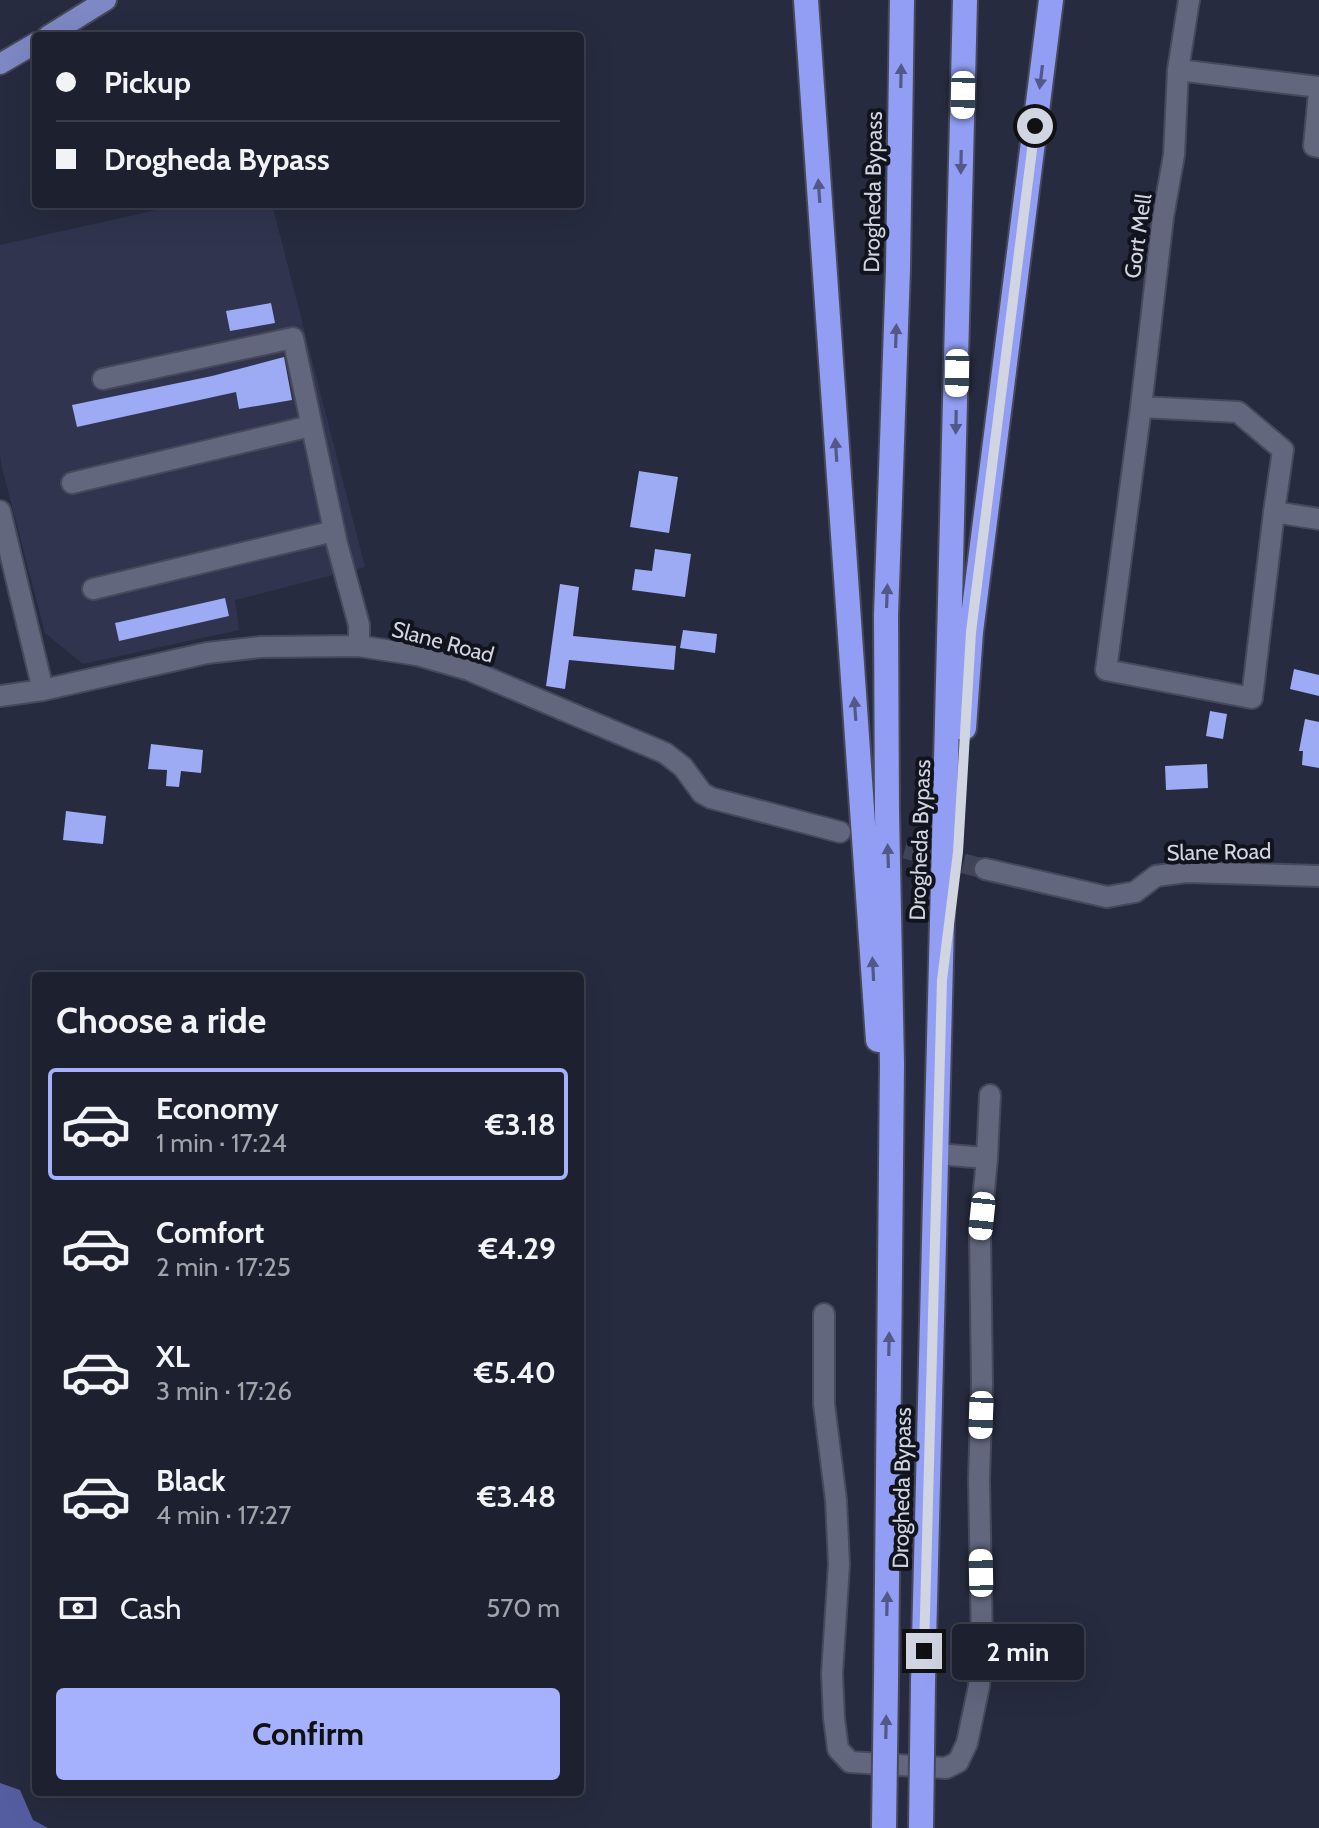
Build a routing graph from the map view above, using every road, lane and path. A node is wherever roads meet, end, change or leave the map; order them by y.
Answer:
1 (106, 0) edge
2 (806, 0) edge
3 (902, 0) edge
4 (965, 0) edge
5 (1051, 0) edge
6 (1189, 0) edge
7 (54, 32) edge
8 (32, 45) edge
9 (0, 64) edge
10 (1178, 70) junction
11 (1319, 90) edge
12 (1319, 147) edge
13 (103, 379) dead end
14 (1141, 407) junction
15 (311, 426) junction
16 (72, 483) dead end
17 (0, 511) edge
18 (1274, 512) junction
19 (1319, 519) edge
20 (334, 531) junction
21 (93, 589) dead end
22 (359, 646) junction
23 (43, 690) junction
24 (0, 696) edge
25 (840, 832) dead end
26 (985, 869) tunnel mouth
27 (1319, 876) edge
28 (942, 980) junction
29 (990, 1095) dead end
30 (937, 1154) junction
31 (891, 1158) junction
32 (987, 1158) junction
33 (824, 1314) dead end
34 (884, 1828) edge
35 (921, 1828) edge

1 - 7 main road
31 -> 2 highway
31 -> 3 highway, Drogheda Bypass
4 -> 28 highway, Drogheda Bypass
5 -> 28 highway
6 - 10 street, Gort Mell
8 - 9 main road
10 - 11 street
10 - 14 street, Gort Mell
11 - 12 street
13 - 15 street
14 - 18 street
14 - 18 street, Gort Mell
15 - 16 street
15 - 20 street
17 - 23 street
18 - 19 street
20 - 21 street
20 - 22 street
22 - 23 street, Slane Road
22 - 25 street, Slane Road
23 - 24 street, Slane Road
26 - 27 street, Slane Road
28 - 30 highway, Drogheda Bypass
29 - 32 street
30 - 32 street
30 - 35 highway, Drogheda Bypass, bridge
34 -> 31 highway, Drogheda Bypass, bridge
32 - 33 street

